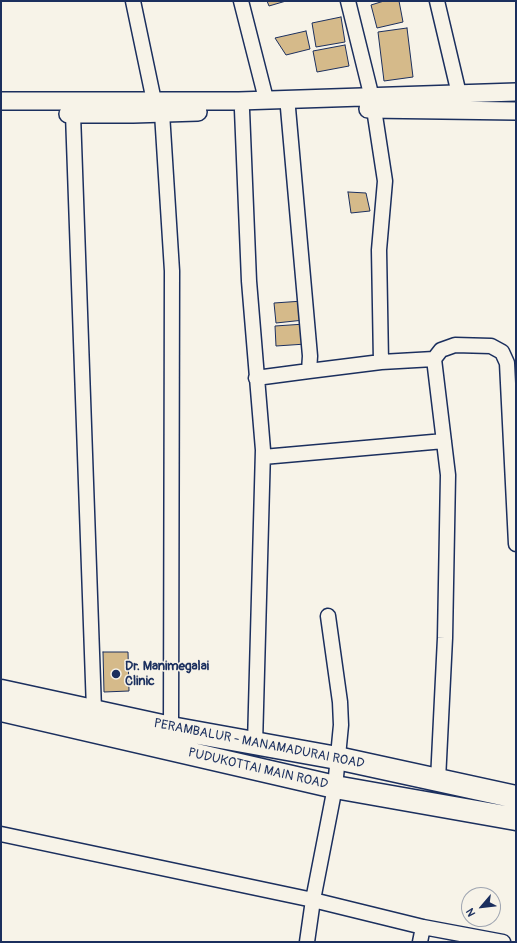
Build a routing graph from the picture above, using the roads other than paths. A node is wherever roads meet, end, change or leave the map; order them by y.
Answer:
1 (133, 1) edge
2 (241, 1) edge
3 (348, 1) edge
4 (437, 1) edge
5 (516, 92) edge
6 (459, 94) junction
7 (266, 100) junction
8 (1, 101) edge
9 (373, 103) junction
10 (158, 107) junction
11 (288, 108) junction
12 (242, 110) junction
13 (516, 111) edge
14 (1, 113) edge
15 (73, 114) junction
16 (434, 359) junction
17 (381, 362) junction
18 (309, 371) junction
19 (256, 378) junction
20 (444, 442) junction
21 (262, 457) junction
22 (516, 544) edge
23 (328, 616) dead end
24 (1, 691) edge
25 (1, 710) edge
26 (94, 710) junction
27 (171, 728) junction
28 (255, 744) junction
29 (336, 758) junction
30 (438, 780) junction
31 (335, 787) junction
32 (516, 797) edge
33 (516, 819) edge
34 (1, 834) edge
35 (313, 900) junction
36 (423, 927) junction
37 (307, 942) edge
38 (420, 942) edge
39 (503, 942) edge

1 - 10 street
2 - 7 street
3 - 9 street
4 - 6 street
5 - 6 street
6 - 9 street
7 - 9 street
7 - 10 street
8 - 10 street
9 - 11 street
9 - 13 street
9 - 17 street
10 - 12 street
10 - 15 street
10 - 27 street
11 - 12 street
11 - 18 street
12 - 19 street
14 - 15 street
15 - 26 street
16 - 17 street
16 - 20 street
16 - 22 street
17 - 18 street
18 - 19 street
19 - 21 street
20 - 21 street
20 - 30 street
21 - 28 street
23 - 29 street
24 - 26 main road, PERAMBALUR - MANAMADURAI ROAD
25 - 31 main road, PUDUKOTTAI MAIN ROAD
26 - 27 main road, PERAMBALUR - MANAMADURAI ROAD
27 - 28 main road, PERAMBALUR - MANAMADURAI ROAD
28 - 29 main road, PERAMBALUR - MANAMADURAI ROAD
29 - 30 main road, PERAMBALUR - MANAMADURAI ROAD
29 - 31 street
30 - 32 main road, PERAMBALUR - MANAMADURAI ROAD
31 - 33 main road, PUDUKOTTAI MAIN ROAD
31 - 35 street
34 - 35 street
35 - 36 street
35 - 37 street
36 - 38 street
36 - 39 street

